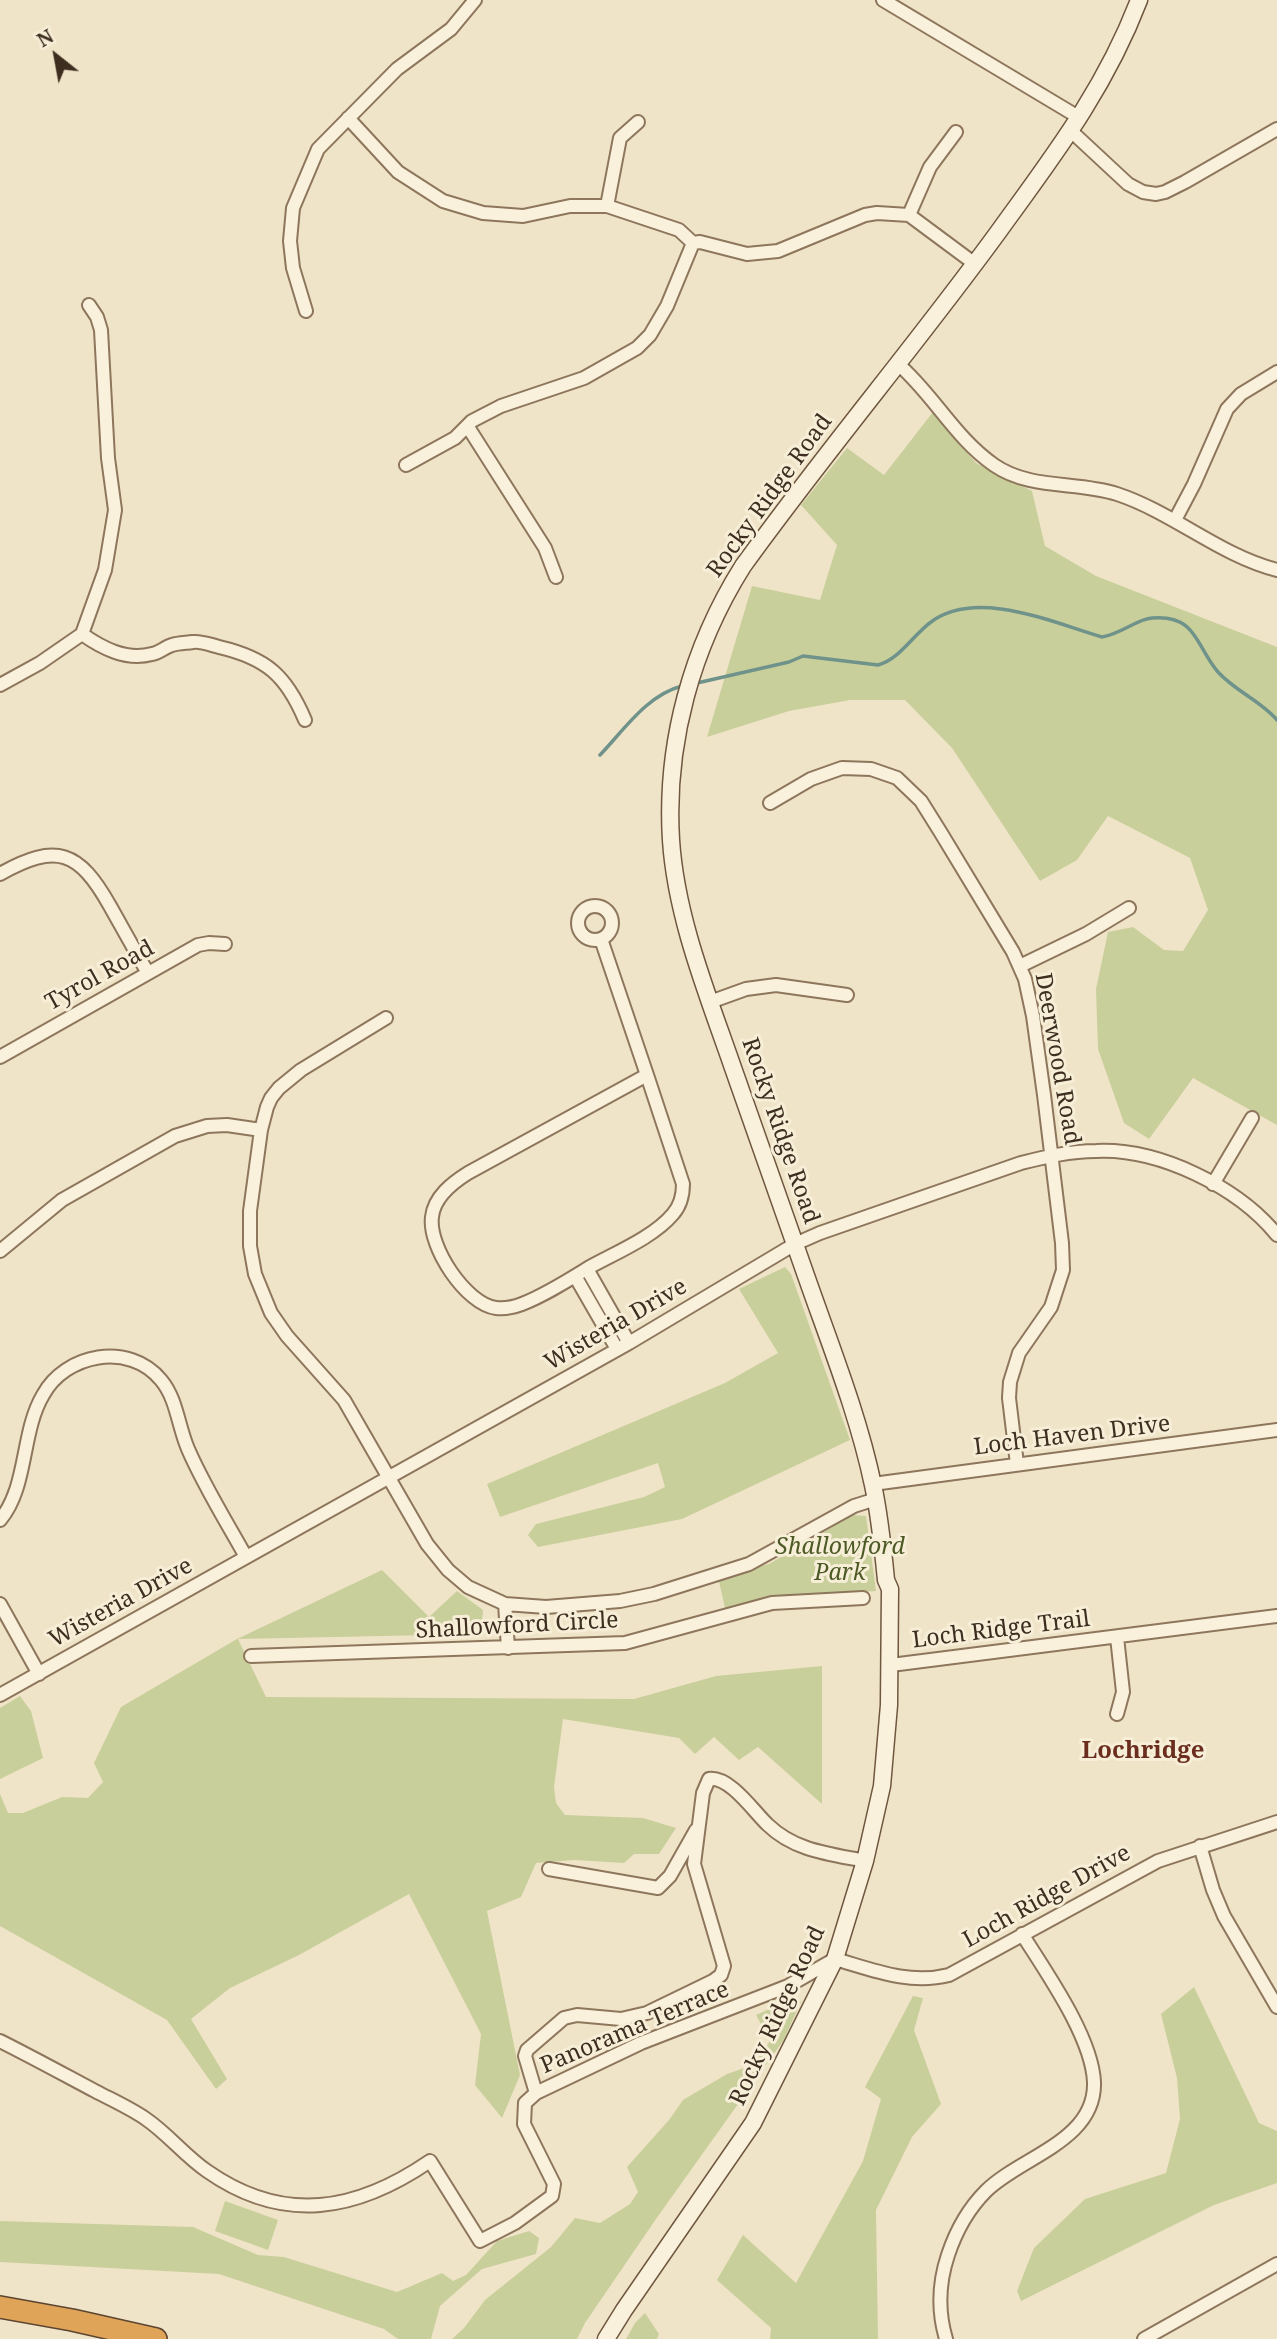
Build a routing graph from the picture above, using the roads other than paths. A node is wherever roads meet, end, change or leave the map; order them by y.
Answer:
1 (475, 0) edge
2 (883, 0) edge
3 (1139, 0) edge
4 (348, 118) junction
5 (638, 122) dead end
6 (1076, 125) junction
7 (1277, 129) edge
8 (956, 132) dead end
9 (607, 206) junction
10 (909, 215) junction
11 (693, 243) junction
12 (975, 264) junction
13 (89, 305) dead end
14 (306, 311) dead end
15 (898, 364) junction
16 (1277, 372) edge
17 (468, 427) junction
18 (406, 465) dead end
19 (1175, 520) junction
20 (1277, 570) edge
21 (556, 577) dead end
22 (82, 634) junction
23 (0, 685) edge
24 (305, 720) dead end
25 (770, 803) dead end
26 (0, 874) edge
27 (1129, 908) dead end
28 (601, 939) dead end
29 (225, 944) dead end
30 (1020, 966) junction
31 (148, 973) junction
32 (847, 996) dead end
33 (710, 1002) junction
34 (386, 1018) dead end
35 (0, 1057) edge
36 (647, 1075) junction
37 (1252, 1118) dead end
38 (261, 1130) junction
39 (1052, 1155) junction
40 (1213, 1184) junction
41 (1277, 1235) edge
42 (795, 1244) junction
43 (0, 1251) edge
44 (581, 1272) junction
45 (623, 1346) junction
46 (1277, 1430) edge
47 (1017, 1464) junction
48 (389, 1476) junction
49 (874, 1491) junction
50 (0, 1520) edge
51 (246, 1557) junction
52 (863, 1598) dead end
53 (0, 1604) edge
54 (505, 1604) junction
55 (1277, 1616) edge
56 (1117, 1637) junction
57 (508, 1648) junction
58 (251, 1656) dead end
59 (891, 1665) junction
60 (39, 1674) junction
61 (0, 1695) edge
62 (1117, 1714) dead end
63 (1277, 1822) edge
64 (699, 1824) junction
65 (1200, 1846) junction
66 (865, 1861) junction
67 (549, 1869) dead end
68 (1022, 1934) junction
69 (835, 1959) junction
70 (1277, 2007) edge
71 (0, 2041) edge
72 (536, 2093) junction
73 (1277, 2264) edge
74 (0, 2307) edge
75 (156, 2339) edge
76 (606, 2339) edge
77 (946, 2339) edge
78 (1144, 2339) edge

1 - 4 street
2 - 6 street
3 - 6 main road, Rocky Ridge Road
4 - 9 street
4 - 14 street
5 - 9 street
6 - 7 street
6 - 12 main road, Rocky Ridge Road
8 - 10 street
9 - 11 street
10 - 11 street
10 - 12 street
11 - 17 street
12 - 15 main road, Rocky Ridge Road
13 - 22 street
15 - 19 street
15 - 33 main road, Rocky Ridge Road
16 - 19 street
17 - 18 street
17 - 21 street
19 - 20 street
22 - 23 street
22 - 24 street
25 - 30 street, Deerwood Road
26 - 31 street
27 - 30 street
28 - 36 street
29 - 31 street, Tyrol Road
30 - 39 street, Deerwood Road
31 - 35 street, Tyrol Road
32 - 33 street
33 - 42 main road, Rocky Ridge Road
34 - 38 street
36 - 44 street
36 - 44 street
37 - 40 street
38 - 43 street
38 - 48 street
39 - 40 street, Wisteria Drive
39 - 42 street, Wisteria Drive
39 - 47 street, Deerwood Road
40 - 41 street, Wisteria Drive
42 - 45 street, Wisteria Drive
42 - 49 main road, Rocky Ridge Road
44 - 45 street
45 - 48 street, Wisteria Drive
46 - 47 street, Loch Haven Drive
47 - 49 street, Loch Haven Drive
48 - 51 street, Wisteria Drive
48 - 54 street
49 - 54 street, Loch Haven Drive
49 - 59 main road, Rocky Ridge Road
50 - 51 street
51 - 60 street, Wisteria Drive
52 - 57 street, Shallowford Circle
53 - 60 street
54 - 57 street
55 - 56 street, Loch Ridge Trail
56 - 59 street, Loch Ridge Trail
56 - 62 street, Loch Ridge Trail
57 - 58 street, Shallowford Circle
59 - 66 main road, Rocky Ridge Road
60 - 61 street, Wisteria Drive
63 - 65 street, Loch Ridge Drive
64 - 66 street
64 - 67 street
64 - 72 street
65 - 68 street, Loch Ridge Drive
65 - 70 street
66 - 69 main road, Rocky Ridge Road
68 - 69 street, Loch Ridge Drive
68 - 77 street
69 - 72 street, Panorama Terrace
69 - 76 main road, Rocky Ridge Road
71 - 72 street, Panorama Terrace
73 - 78 street
74 - 75 highway

